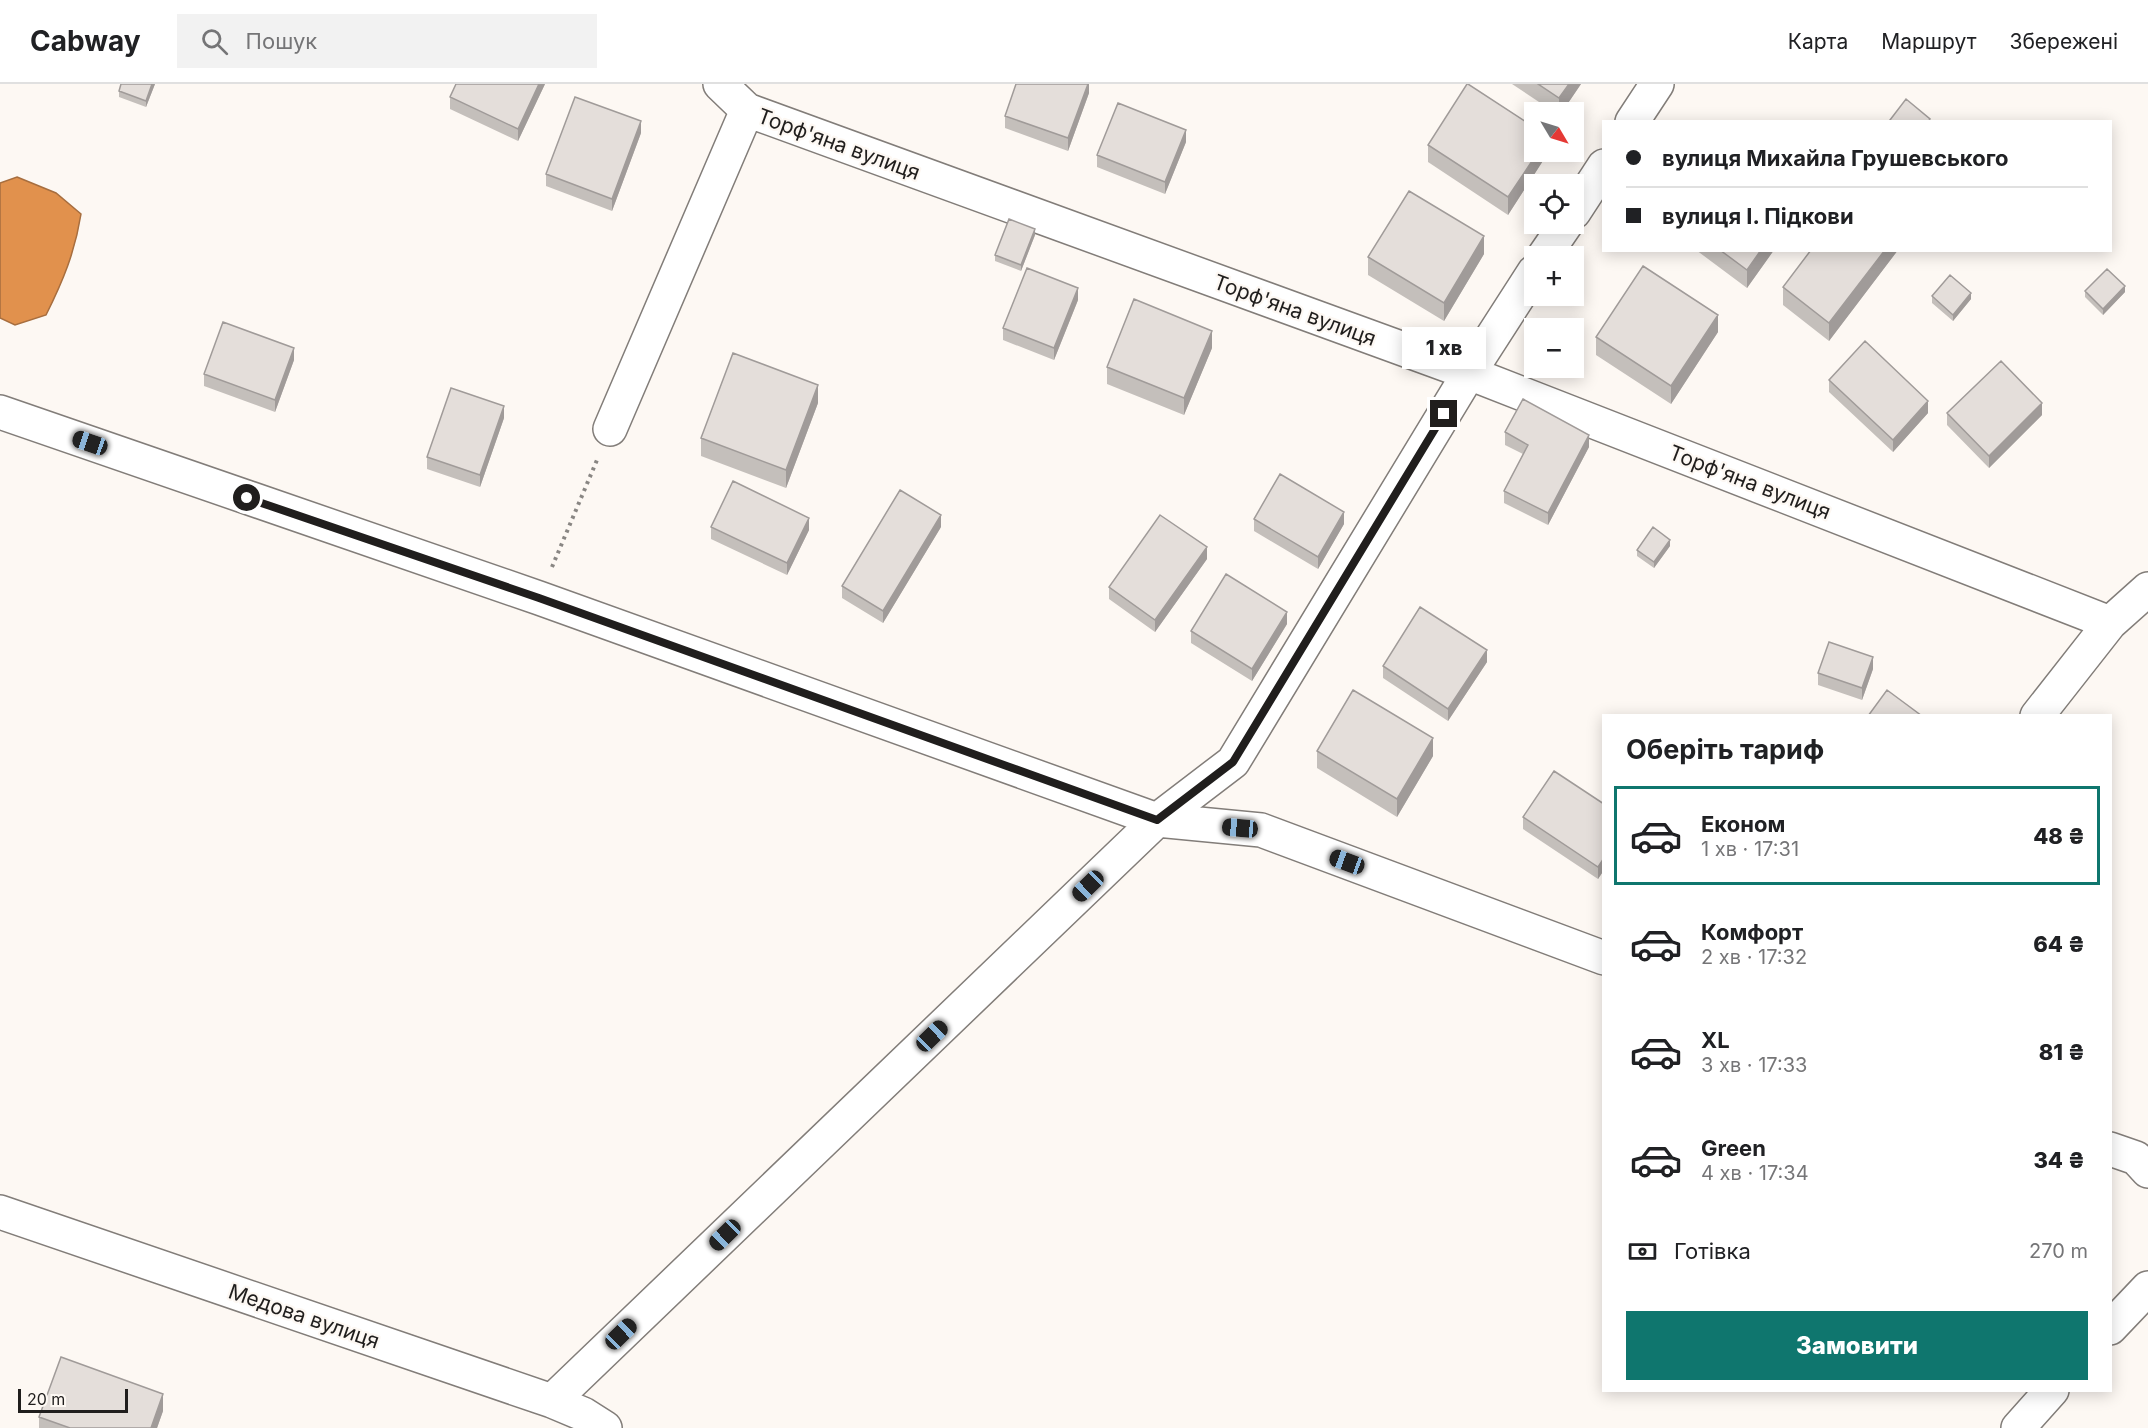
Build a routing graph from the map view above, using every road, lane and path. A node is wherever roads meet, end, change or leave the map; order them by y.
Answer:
1 (720, 84) edge
2 (1657, 84) edge
3 (747, 110) junction
4 (1633, 120) edge
5 (1602, 169) edge
6 (1584, 197) edge
7 (1524, 288) edge
8 (1469, 373) junction
9 (0, 412) edge
10 (610, 429) joint
11 (2148, 589) edge
12 (539, 598) junction
13 (2110, 623) junction
14 (2039, 714) edge
15 (1157, 820) junction
16 (1602, 957) edge
17 (2112, 1150) edge
18 (2148, 1171) edge
19 (0, 1212) edge
20 (2148, 1288) edge
21 (2112, 1326) edge
22 (2050, 1392) edge
23 (552, 1401) junction
24 (605, 1428) edge
25 (2018, 1428) edge

1 - 3 street, Торф'яна вулиця
2 - 4 street
3 - 8 street, Торф'яна вулиця
3 - 10 street
5 - 6 street
7 - 8 street
8 - 13 street, Торф'яна вулиця
8 - 15 street
9 - 12 street
10 - 12 path
11 - 13 street
12 - 15 street
13 - 14 street
15 - 16 street
15 - 23 street
17 - 18 street
19 - 23 street, Медова вулиця
20 - 21 street
22 - 25 street
23 - 24 street, Медова вулиця

